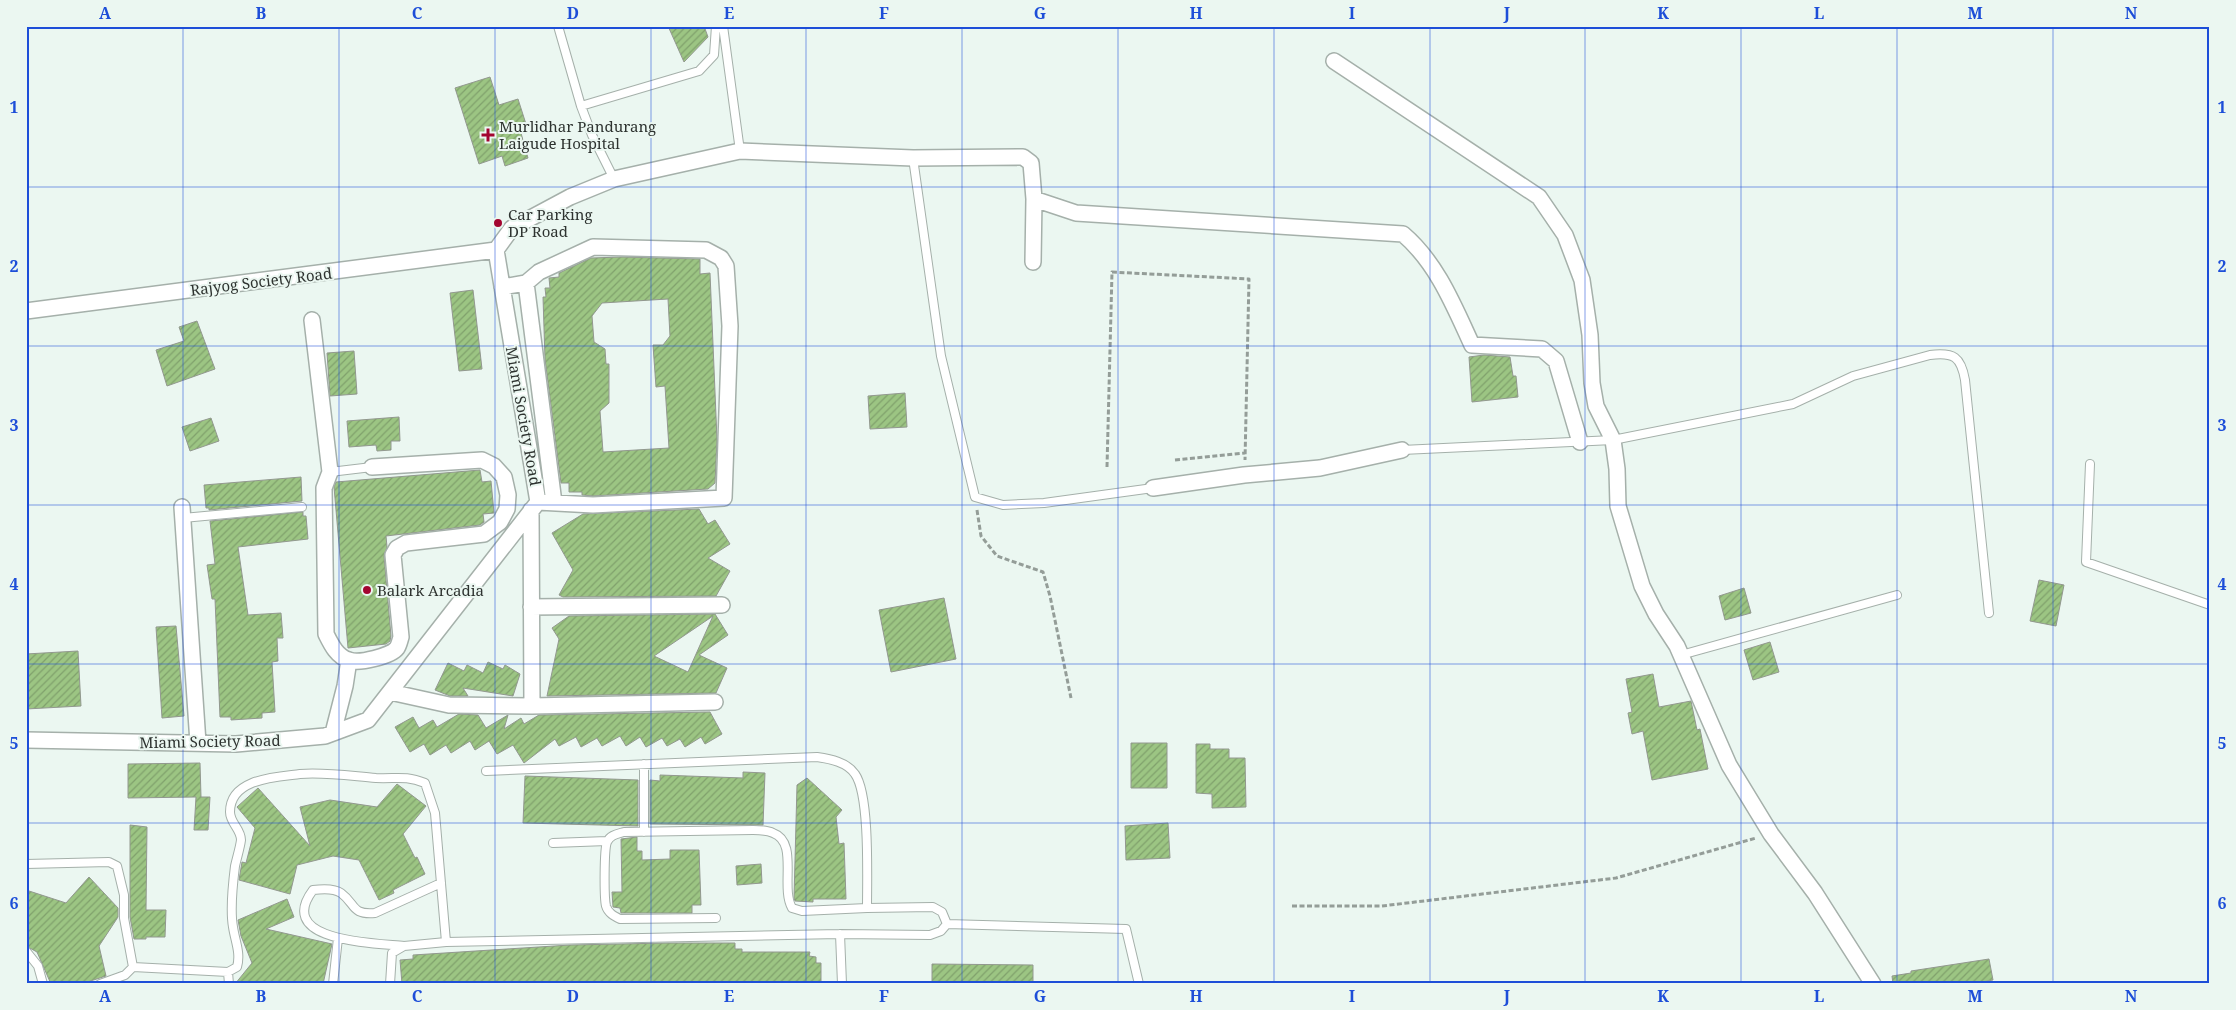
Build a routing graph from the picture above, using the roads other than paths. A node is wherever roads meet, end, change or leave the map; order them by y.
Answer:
1 (558, 26) edge
2 (716, 26) edge
3 (723, 26) edge
4 (1334, 61) dead end
5 (581, 106) junction
6 (740, 151) junction
7 (913, 158) junction
8 (614, 179) junction
9 (1034, 199) junction
10 (496, 250) junction
11 (1033, 262) dead end
12 (526, 283) junction
13 (502, 287) junction
14 (26, 311) edge
15 (312, 320) dead end
16 (541, 400) junction
17 (522, 404) junction
18 (1613, 440) junction
19 (1580, 442) junction
20 (1402, 450) joint
21 (2090, 464) dead end
22 (372, 467) joint
23 (330, 472) junction
24 (1153, 488) joint
25 (554, 503) junction
26 (535, 506) junction
27 (302, 507) dead end
28 (183, 512) joint
29 (1897, 595) dead end
30 (722, 605) dead end
31 (2210, 605) edge
32 (531, 607) junction
33 (1989, 613) dead end
34 (1681, 654) junction
35 (349, 660) junction
36 (390, 692) junction
37 (715, 702) dead end
38 (532, 706) junction
39 (333, 733) junction
40 (26, 740) edge
41 (198, 743) junction
42 (644, 764) junction
43 (486, 771) dead end
44 (644, 832) junction
45 (607, 841) junction
46 (553, 843) dead end
47 (26, 864) edge
48 (441, 883) junction
49 (867, 908) junction
50 (716, 918) dead end
51 (947, 924) junction
52 (840, 934) junction
53 (338, 938) junction
54 (446, 942) junction
55 (404, 946) junction
56 (26, 951) edge
57 (133, 967) junction
58 (228, 972) junction
59 (43, 984) edge
60 (100, 984) edge
61 (229, 984) edge
62 (333, 984) edge
63 (390, 984) edge
64 (842, 984) edge
65 (1139, 984) edge
66 (1873, 984) edge

1 - 5 lane
2 - 5 lane
3 - 6 lane
4 - 18 street
5 - 8 lane
6 - 7 street
6 - 8 street
7 - 9 street
7 - 24 lane
8 - 10 street
9 - 11 street
9 - 19 street
10 - 13 street, Miami Society Road
10 - 14 street, Rajyog Society Road
12 - 13 street
12 - 16 street
12 - 25 street
13 - 17 street, Miami Society Road
15 - 23 street
16 - 17 street
16 - 25 street
17 - 26 street, Miami Society Road
18 - 19 lane
18 - 33 lane
18 - 34 street
19 - 20 lane
20 - 24 street
21 - 31 lane
22 - 23 lane
22 - 35 street
23 - 35 street
25 - 26 street
26 - 32 street
26 - 36 street, Miami Society Road
27 - 28 lane
28 - 41 street
29 - 34 lane
30 - 32 street
32 - 38 street
34 - 66 street
35 - 39 street
36 - 38 street
36 - 39 street, Miami Society Road
37 - 38 street
39 - 41 street, Miami Society Road
40 - 41 street, Miami Society Road
42 - 43 lane
42 - 44 lane
42 - 49 lane
44 - 45 lane
44 - 49 lane
45 - 46 lane
45 - 50 lane
47 - 57 lane
48 - 53 lane
48 - 54 lane
48 - 58 lane
49 - 51 lane
51 - 52 lane
51 - 65 lane
52 - 54 lane
52 - 64 lane
53 - 55 lane
53 - 62 lane
54 - 55 lane
55 - 63 lane
56 - 59 lane
57 - 58 lane
57 - 60 lane
58 - 61 lane

